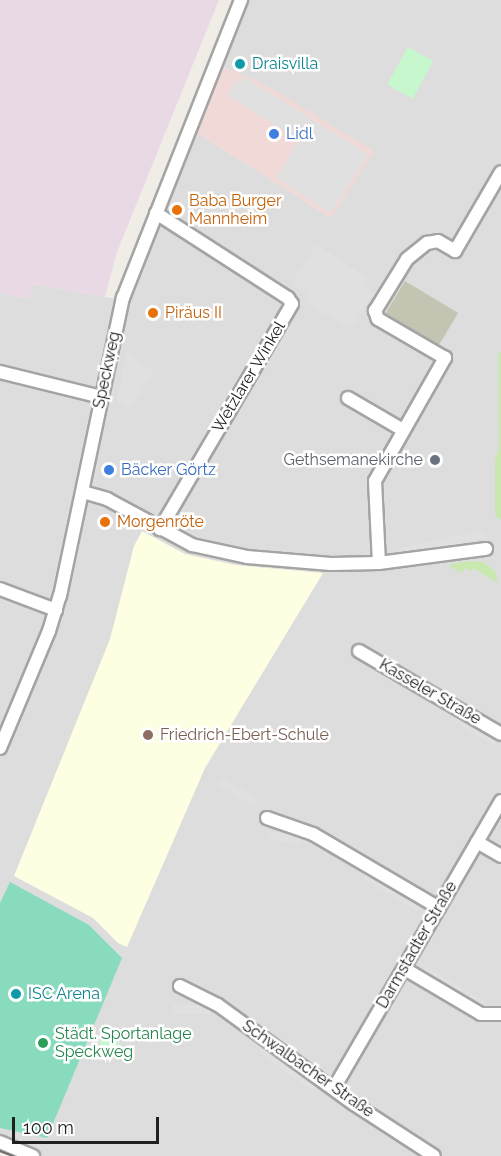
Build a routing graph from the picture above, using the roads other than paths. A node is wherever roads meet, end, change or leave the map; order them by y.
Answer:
1 (241, 0) edge
2 (501, 172) edge
3 (156, 213) junction
4 (0, 372) edge
5 (101, 397) junction
6 (348, 398) dead end
7 (403, 430) junction
8 (82, 492) junction
9 (160, 529) junction
10 (486, 549) dead end
11 (379, 563) junction
12 (0, 589) edge
13 (56, 610) junction
14 (359, 651) dead end
15 (4, 729) edge
16 (501, 734) edge
17 (0, 748) edge
18 (501, 801) edge
19 (267, 818) dead end
20 (477, 842) junction
21 (501, 856) edge
22 (439, 908) junction
23 (405, 969) junction
24 (180, 986) dead end
25 (501, 1014) edge
26 (334, 1088) junction
27 (0, 1142) edge
28 (33, 1156) edge
29 (434, 1156) edge

1 - 3 street, Speckweg
2 - 7 street
3 - 5 street, Speckweg
3 - 9 street, Wetzlarer Winkel
4 - 5 street
5 - 8 street, Speckweg
6 - 7 street
7 - 11 street
8 - 9 street
8 - 13 street, Speckweg
9 - 11 street
10 - 11 street
12 - 13 street
13 - 15 street, Speckweg
14 - 16 street, Kasseler Straße
15 - 17 street, Speckweg
18 - 20 street, Darmstadter Straße
19 - 22 street
20 - 21 street
20 - 22 street, Darmstadter Straße
22 - 23 street, Darmstadter Straße
23 - 25 street
23 - 26 street, Darmstadter Straße
24 - 26 street, Schwalbacher Straße
26 - 29 street, Schwalbacher Straße
27 - 28 street

